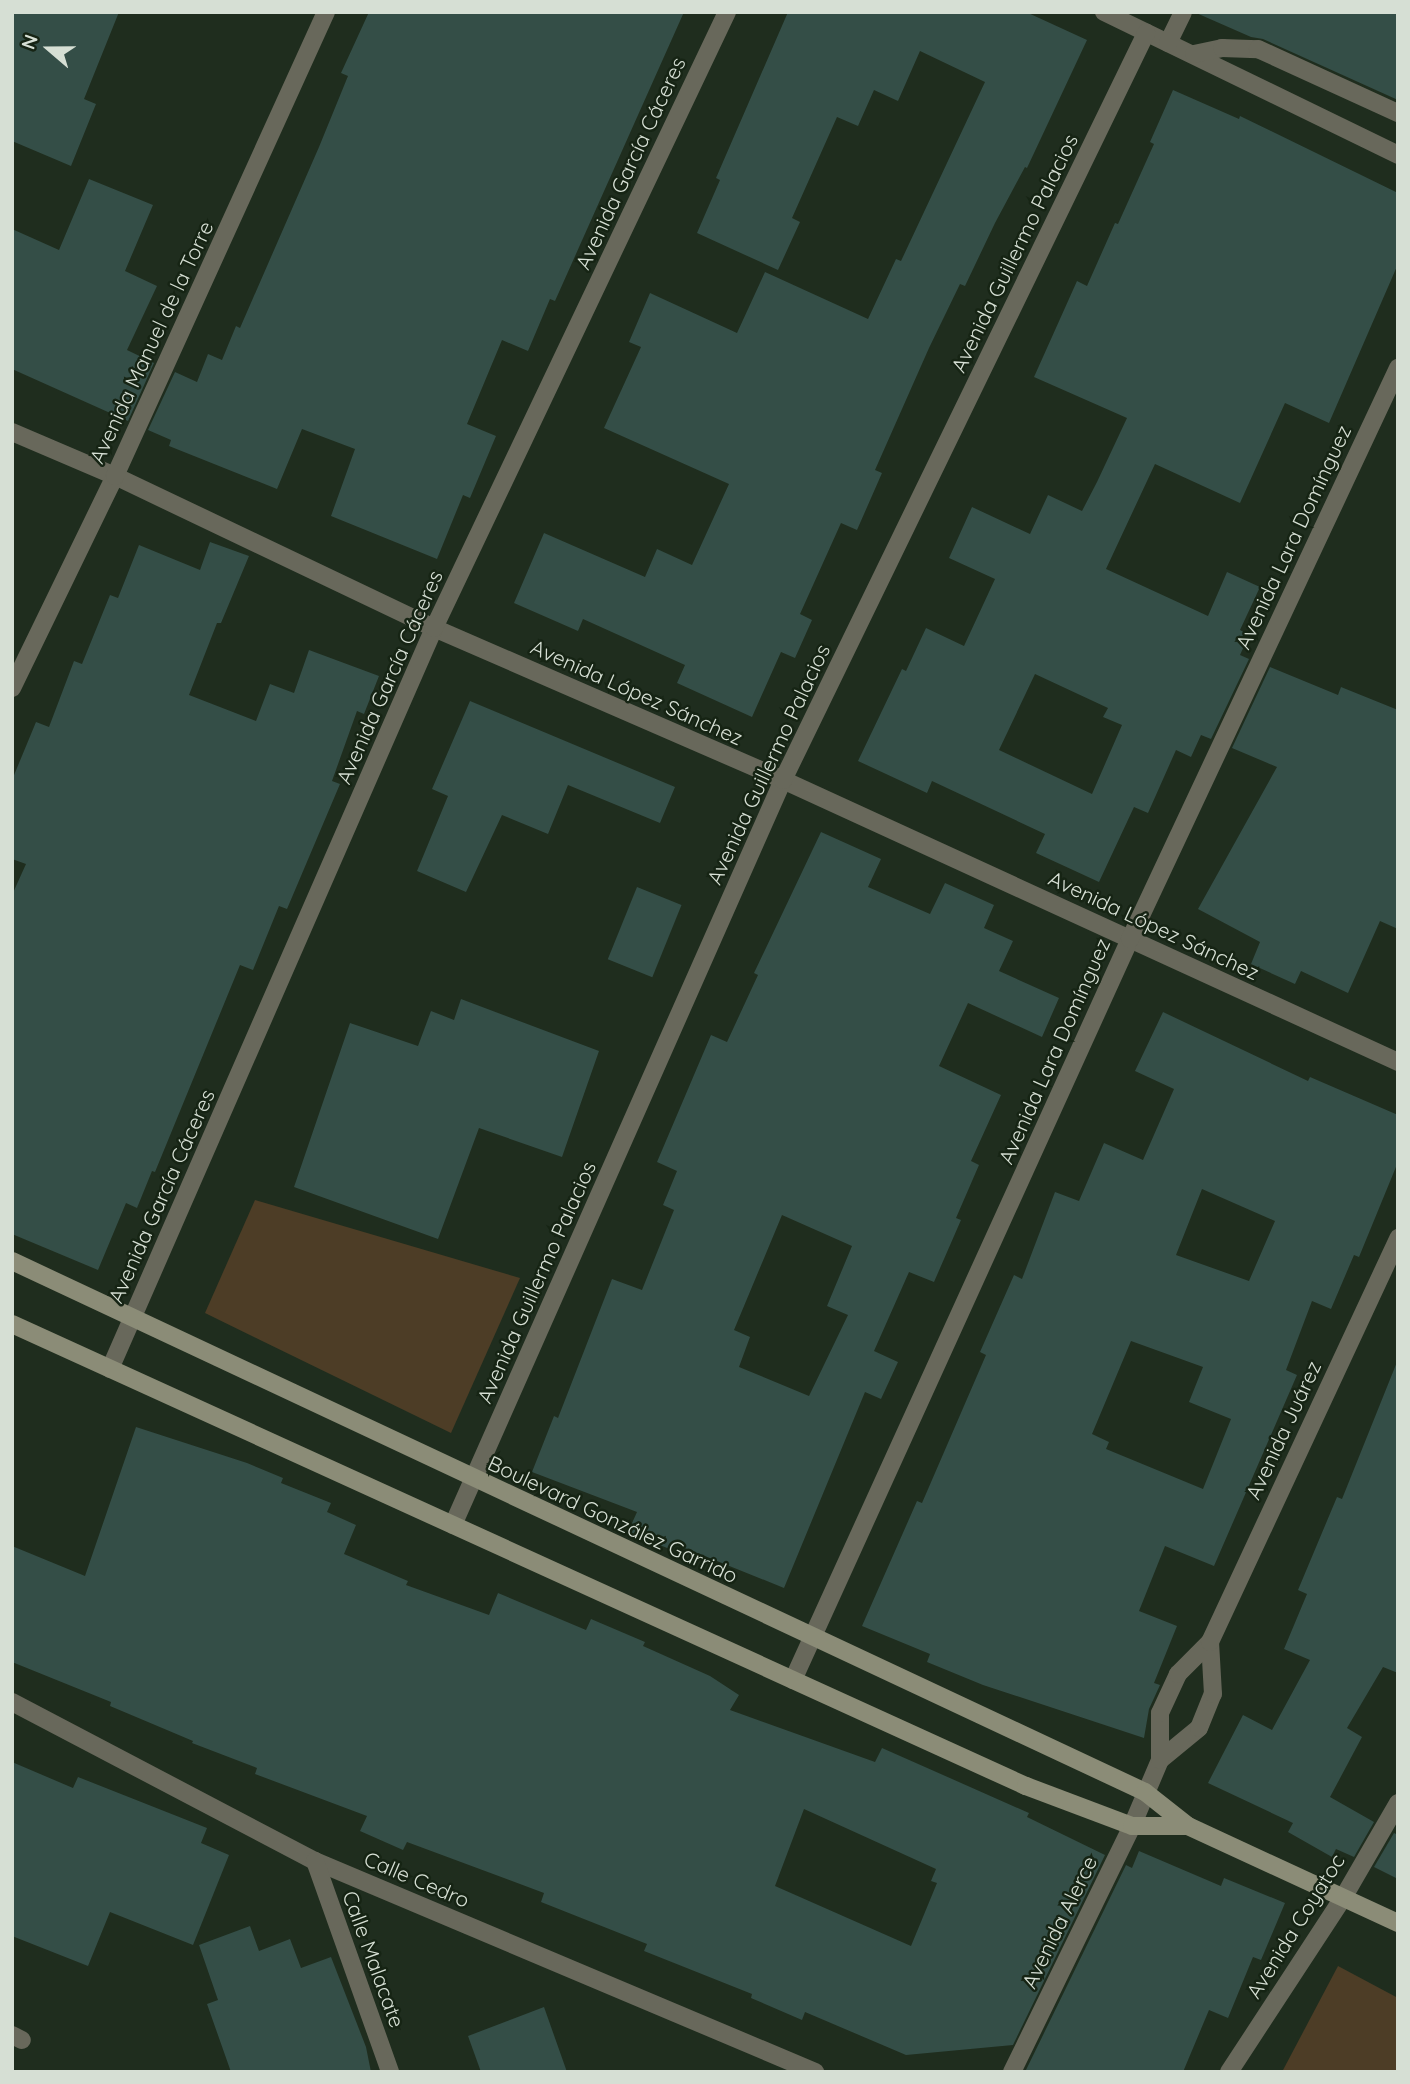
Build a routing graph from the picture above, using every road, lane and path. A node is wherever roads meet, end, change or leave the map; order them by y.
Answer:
1 (326, 12) edge
2 (727, 12) edge
3 (1104, 12) edge
4 (1183, 12) edge
5 (1146, 33) junction
6 (1168, 43) junction
7 (1194, 54) junction
8 (1398, 113) edge
9 (1398, 155) edge
10 (1398, 368) edge
11 (12, 432) edge
12 (115, 476) junction
13 (434, 628) junction
14 (12, 688) edge
15 (783, 780) junction
16 (1130, 939) junction
17 (1398, 1062) edge
18 (1398, 1238) edge
19 (12, 1261) edge
20 (133, 1317) junction
21 (12, 1324) edge
22 (110, 1369) junction
23 (474, 1478) junction
24 (453, 1525) junction
25 (812, 1638) junction
26 (1210, 1642) junction
27 (793, 1680) junction
28 (12, 1702) edge
29 (1160, 1759) junction
30 (1145, 1792) junction
31 (1398, 1803) edge
32 (1132, 1826) junction
33 (1188, 1826) junction
34 (315, 1861) junction
35 (1342, 1898) junction
36 (1398, 1923) edge
37 (390, 2072) edge
38 (815, 2072) edge
39 (1012, 2072) edge
40 (1229, 2072) edge

1 - 12 street, Avenida Manuel de la Torre
2 - 13 street, Avenida García Cáceres
3 - 5 street
4 - 6 street
5 - 6 street
5 - 15 street, Avenida Guillermo Palacios
6 - 7 street
7 - 8 street
7 - 9 street
10 - 16 street, Avenida Lara Domínguez
11 - 12 street, Avenida López Sánchez
12 - 13 street, Avenida López Sánchez
12 - 14 street, Avenida Manuel de la Torre
13 - 15 street, Avenida López Sánchez
13 - 20 street, Avenida García Cáceres
15 - 16 street, Avenida López Sánchez
15 - 23 street, Avenida Guillermo Palacios
16 - 17 street, Avenida López Sánchez
16 - 25 street, Avenida Lara Domínguez
18 - 26 street, Avenida Juárez
19 - 20 street, Boulevard González Garrido
20 - 22 street, Avenida García Cáceres
20 - 23 street, Boulevard González Garrido
21 - 22 street, Boulevard González Garrido
22 - 24 street, Boulevard González Garrido
23 - 24 street, Avenida Guillermo Palacios
23 - 25 street, Boulevard González Garrido
24 - 27 street, Boulevard González Garrido
25 - 27 street, Avenida Lara Domínguez
25 - 30 street, Boulevard González Garrido
26 - 29 street, Avenida Juárez
26 - 29 street, Avenida Juárez
27 - 32 street, Boulevard González Garrido
28 - 34 street, Calle Cedro
29 - 30 street, Avenida Juárez
30 - 32 street, Avenida Alerce
30 - 33 street, Boulevard González Garrido
31 - 35 street, Avenida Coyatoc
32 - 33 street, Boulevard González Garrido
32 - 39 street, Avenida Alerce
33 - 35 street, Boulevard González Garrido
34 - 37 street, Calle Malacate
34 - 38 street, Calle Cedro
35 - 36 street, Boulevard González Garrido
35 - 40 street, Avenida Coyatoc

